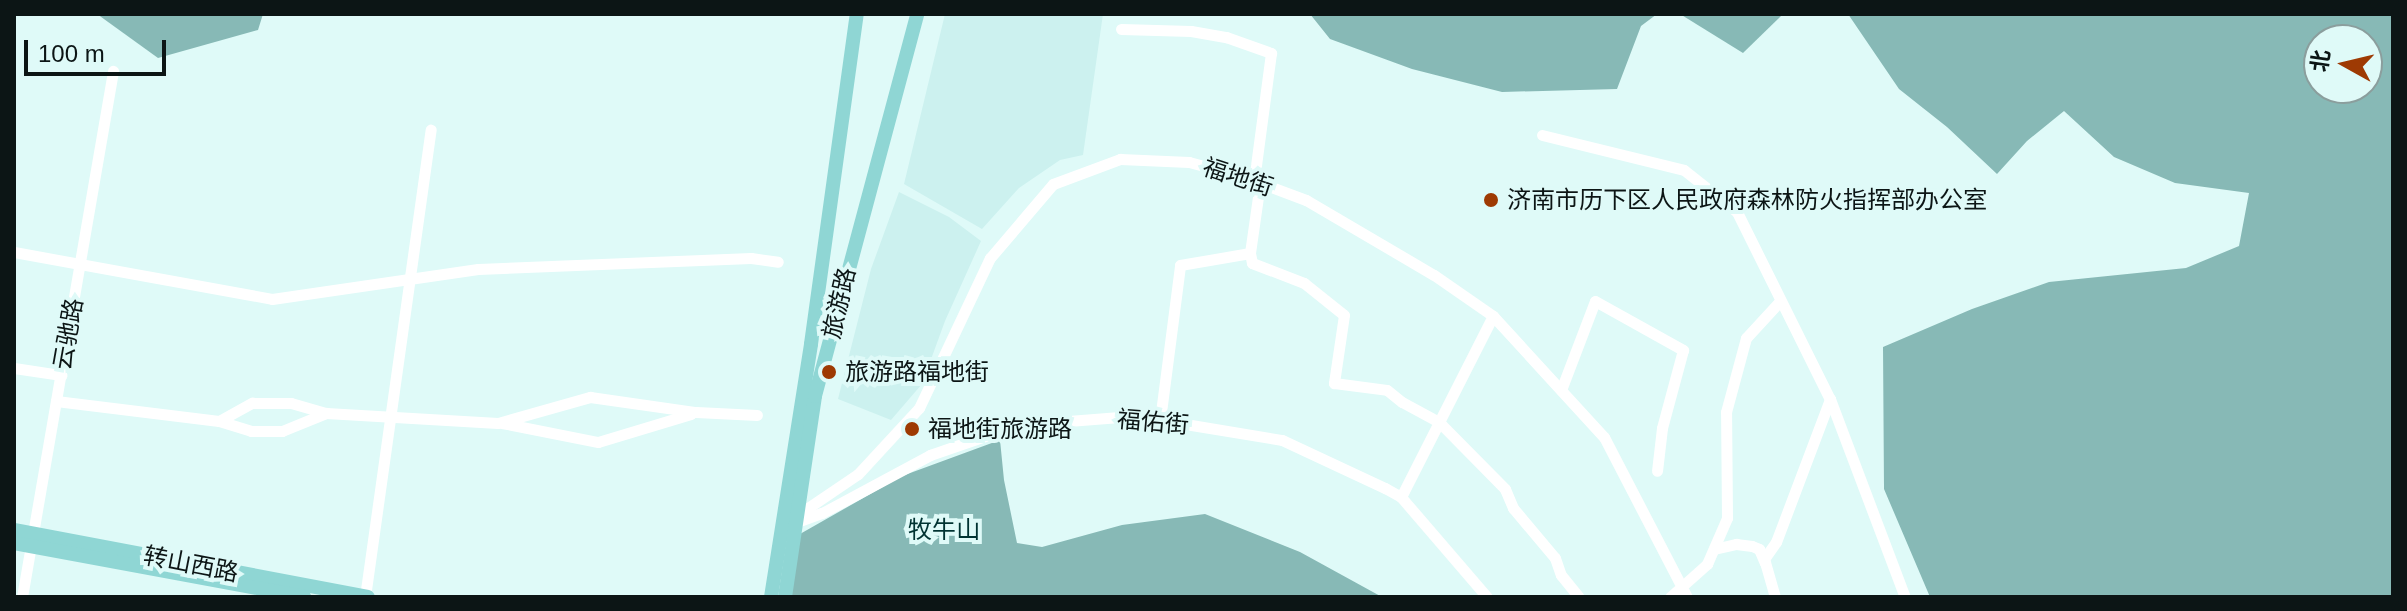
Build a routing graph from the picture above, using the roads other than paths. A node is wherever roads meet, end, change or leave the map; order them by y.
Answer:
1 (857, 14) edge
2 (917, 14) edge
3 (1121, 29) dead end
4 (113, 71) dead end
5 (431, 130) dead end
6 (1542, 135) dead end
7 (1257, 182) junction
8 (14, 252) edge
9 (1250, 253) junction
10 (778, 262) dead end
11 (80, 263) junction
12 (412, 278) junction
13 (1780, 301) junction
14 (1493, 316) junction
15 (14, 368) edge
16 (61, 375) junction
17 (1561, 390) junction
18 (1830, 399) junction
19 (56, 401) junction
20 (696, 412) junction
21 (326, 413) junction
22 (757, 415) dead end
23 (391, 417) junction
24 (1160, 420) junction
25 (219, 421) junction
26 (1439, 422) junction
27 (498, 423) junction
28 (1657, 471) dead end
29 (1401, 497) junction
30 (792, 521) junction
31 (14, 530) edge
32 (32, 540) junction
33 (14, 543) edge
34 (1714, 549) junction
35 (1764, 559) junction
36 (1685, 593) edge
37 (1776, 596) edge
38 (22, 597) edge
39 (304, 597) edge
40 (366, 597) edge
41 (771, 597) edge
42 (785, 597) edge
43 (1487, 597) edge
44 (1579, 597) edge
45 (1670, 597) edge
46 (1905, 597) edge

1 - 30 main road, 旅游路
2 - 30 main road, 旅游路
3 - 7 street
4 - 11 street, 云驰路
5 - 12 street
6 - 13 street
7 - 9 street
7 - 14 street, 福地街
7 - 30 street, 福地街
8 - 11 street
9 - 24 street
9 - 26 street
10 - 12 street
11 - 12 street
11 - 16 street, 云驰路
12 - 23 street
13 - 18 street
13 - 34 street
14 - 17 street, 福地街
14 - 26 street
15 - 16 street
16 - 19 street, 云驰路
17 - 28 street
17 - 36 street, 福地街
18 - 35 street
18 - 46 street
19 - 25 street
19 - 32 street, 云驰路
20 - 22 street
20 - 27 street
20 - 27 street
21 - 23 street
21 - 25 street
21 - 25 street
23 - 27 street
23 - 40 street
24 - 29 street, 福佑街
24 - 30 street, 福佑街
26 - 29 street
26 - 44 street
29 - 43 street, 福佑街
30 - 41 main road, 旅游路
30 - 42 main road, 旅游路
31 - 32 main road, 转山西路
32 - 33 main road, 转山西路
32 - 38 street, 云驰路
32 - 39 main road, 转山西路
32 - 40 main road, 转山西路
34 - 35 street
34 - 36 street
35 - 37 street
36 - 45 street

